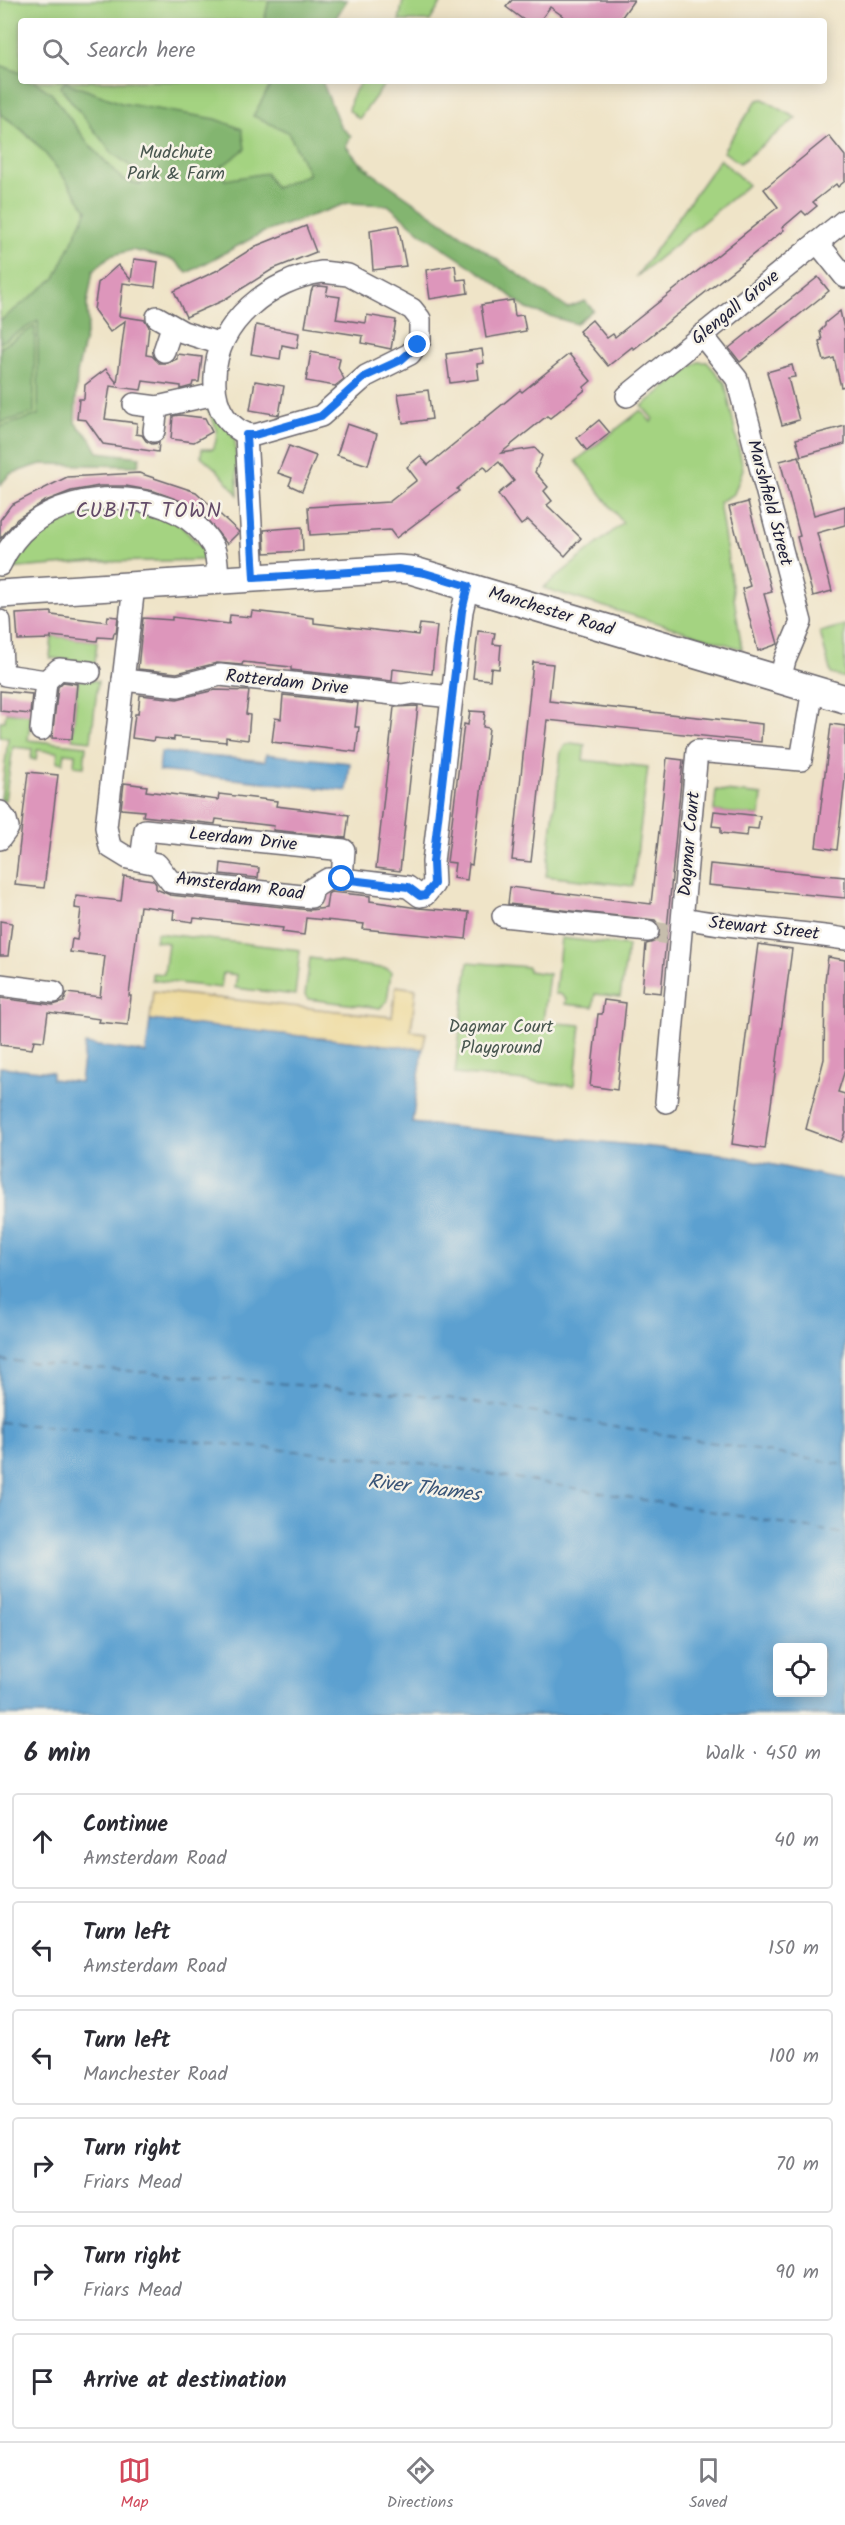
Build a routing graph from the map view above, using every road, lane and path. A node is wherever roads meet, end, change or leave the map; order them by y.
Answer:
1 (845, 220) edge
2 (817, 242) junction
3 (845, 277) edge
4 (702, 335) junction
5 (221, 344) junction
6 (164, 351) dead end
7 (215, 394) junction
8 (627, 396) dead end
9 (134, 404) dead end
10 (157, 406) junction
11 (154, 432) dead end
12 (246, 435) junction
13 (0, 565) edge
14 (254, 578) junction
15 (218, 580) junction
16 (134, 586) junction
17 (468, 586) junction
18 (0, 594) edge
19 (0, 621) edge
20 (1, 652) edge
21 (90, 672) dead end
22 (780, 679) junction
23 (123, 680) junction
24 (46, 681) junction
25 (813, 689) junction
26 (452, 697) junction
27 (845, 699) edge
28 (41, 730) dead end
29 (0, 812) edge
30 (0, 839) edge
31 (141, 860) junction
32 (342, 879) junction
33 (503, 916) dead end
34 (670, 930) junction
35 (845, 939) edge
36 (0, 985) edge
37 (54, 992) dead end
38 (666, 1102) dead end

1 - 2 street, Glengall Grove
2 - 3 street
2 - 4 street, Glengall Grove
4 - 8 street, Glengall Grove
4 - 22 street, Marshfield Street
5 - 6 street
5 - 7 street
5 - 12 street
7 - 10 street
7 - 12 street
9 - 10 street
10 - 11 street
12 - 14 street
13 - 15 street
14 - 15 main road, Manchester Road
14 - 17 main road, Manchester Road
15 - 16 main road, Manchester Road
16 - 18 main road, Manchester Road
16 - 23 street, Amsterdam Road
17 - 22 main road, Manchester Road
17 - 26 street, Amsterdam Road
19 - 20 street
20 - 24 street
21 - 24 street
22 - 25 main road, Manchester Road
23 - 26 street, Rotterdam Drive
23 - 31 street, Amsterdam Road
24 - 28 street
25 - 27 main road, Manchester Road
25 - 34 street, Dagmar Court
26 - 32 street, Amsterdam Road
29 - 30 street
31 - 32 street, Amsterdam Road
31 - 32 street, Leerdam Drive
33 - 34 street, Stewart Street
34 - 35 street, Stewart Street
34 - 38 street, Dagmar Court
36 - 37 street

